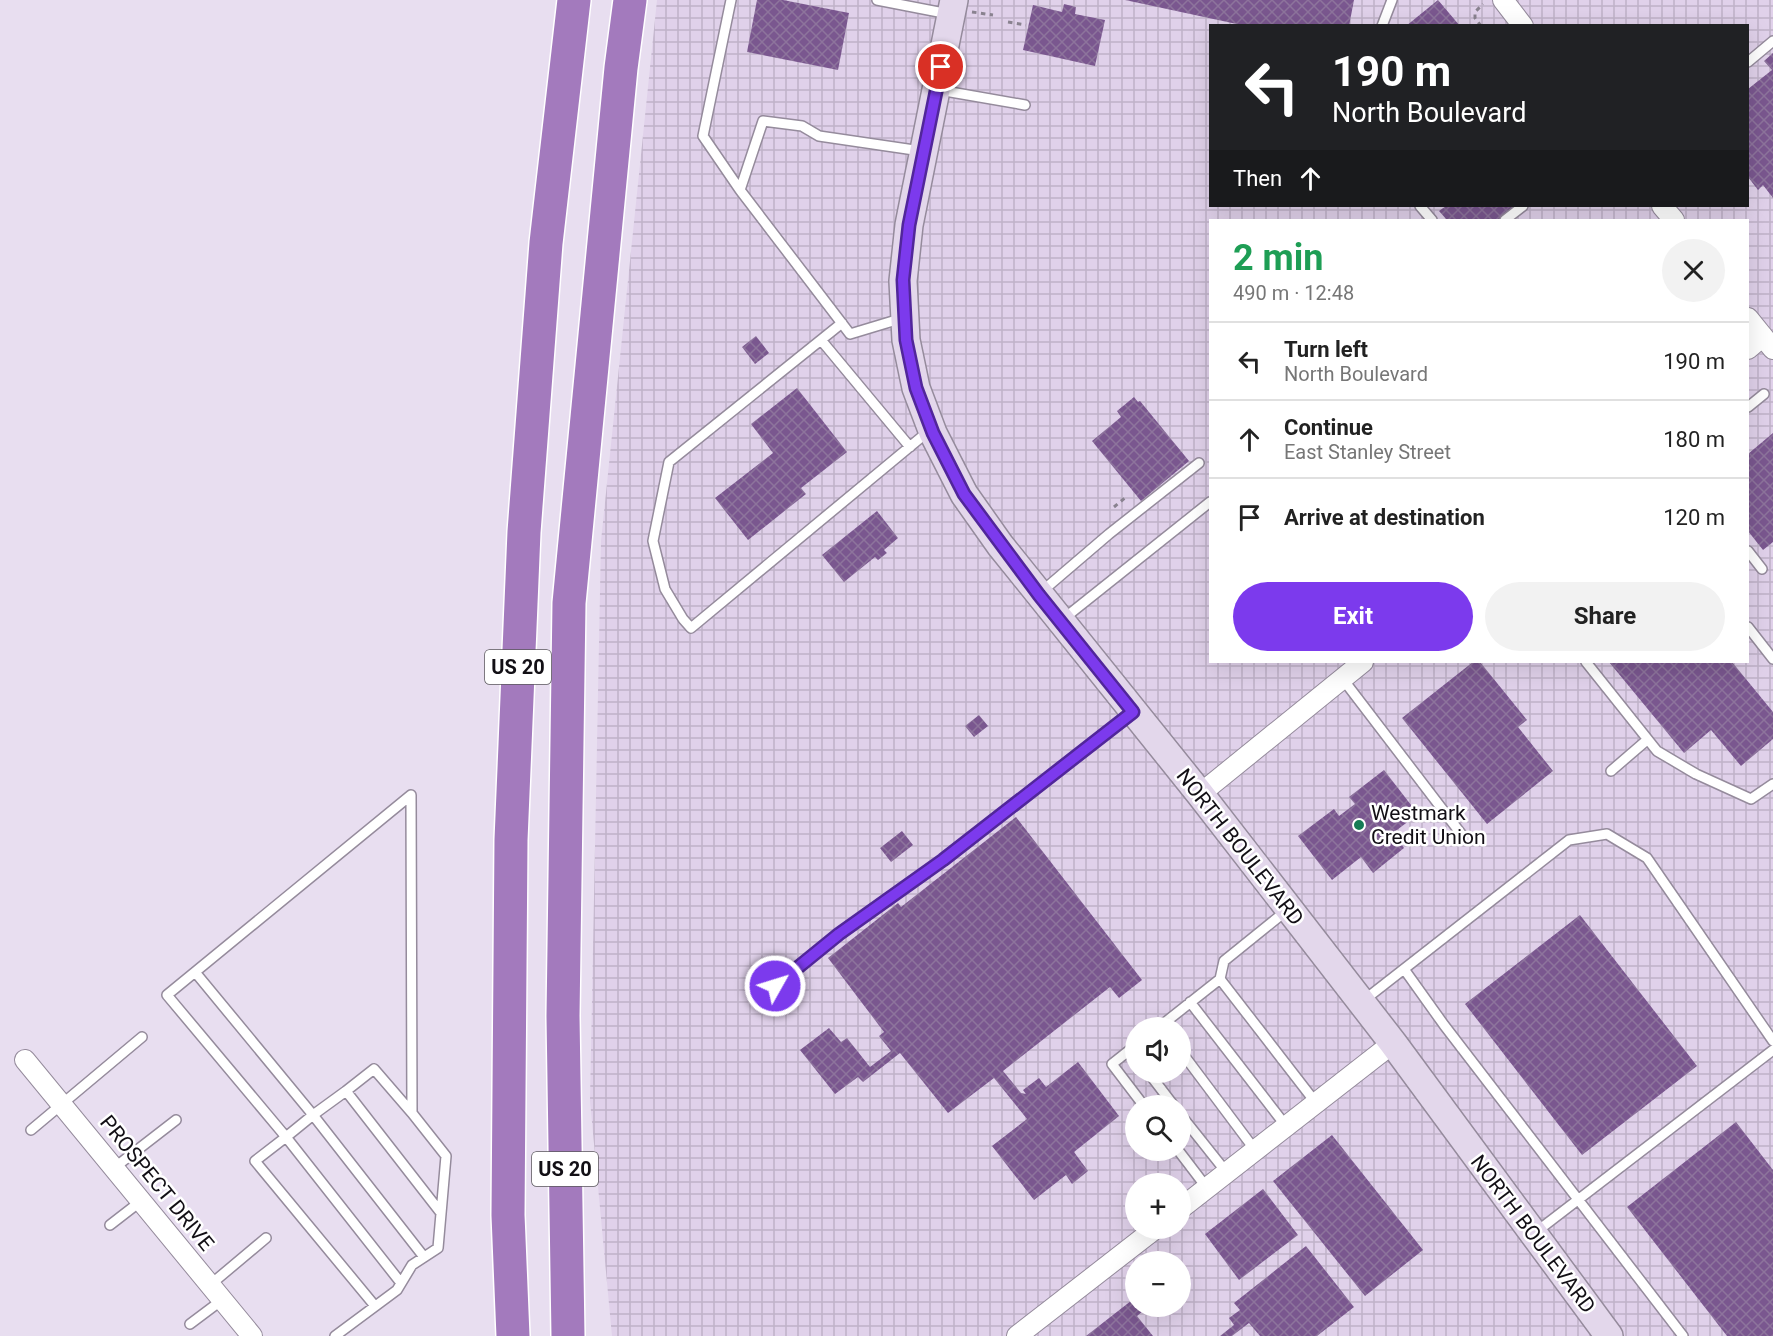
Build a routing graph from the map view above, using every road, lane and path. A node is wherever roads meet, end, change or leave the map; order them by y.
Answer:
1 (574, 0) edge
2 (630, 0) edge
3 (731, 0) edge
4 (878, 0) edge
5 (1392, 0) edge
6 (1503, 0) edge
7 (1483, 4) dead end
8 (959, 9) edge
9 (993, 15) dead end
10 (1008, 22) dead end
11 (1383, 24) edge
12 (1479, 24) edge
13 (1521, 24) edge
14 (1026, 25) dead end
15 (1773, 41) edge
16 (1749, 62) edge
17 (936, 89) junction
18 (1025, 105) dead end
19 (924, 151) junction
20 (740, 190) junction
21 (1421, 207) edge
22 (1522, 207) edge
23 (1663, 207) edge
24 (1431, 219) edge
25 (1506, 219) edge
26 (1673, 219) edge
27 (1749, 319) edge
28 (842, 323) junction
29 (906, 329) junction
30 (821, 340) junction
31 (1765, 343) edge
32 (1764, 394) dead end
33 (1749, 406) edge
34 (931, 429) junction
35 (910, 447) junction
36 (1199, 463) dead end
37 (1126, 497) dead end
38 (1209, 503) edge
39 (1114, 507) dead end
40 (1749, 551) edge
41 (1762, 569) dead end
42 (1039, 595) junction
43 (1060, 622) junction
44 (1749, 628) edge
45 (1773, 659) edge
46 (1362, 663) edge
47 (1587, 663) edge
48 (1342, 678) junction
49 (1133, 712) junction
50 (1647, 740) junction
51 (1611, 771) dead end
52 (1773, 784) edge
53 (1200, 794) junction
54 (1462, 834) dead end
55 (1288, 910) junction
56 (1404, 969) junction
57 (195, 972) junction
58 (1220, 979) junction
59 (775, 986) dead end
60 (1190, 1002) junction
61 (1361, 1002) junction
62 (1172, 1017) edge
63 (142, 1037) dead end
64 (1773, 1041) edge
65 (1393, 1043) junction
66 (1773, 1050) edge
67 (1125, 1056) edge
68 (25, 1060) dead end
69 (1191, 1064) edge
70 (1125, 1081) edge
71 (1126, 1083) edge
72 (1156, 1083) edge
73 (346, 1091) junction
74 (1136, 1095) edge
75 (1166, 1095) edge
76 (1316, 1102) junction
77 (62, 1105) junction
78 (412, 1113) junction
79 (313, 1115) junction
80 (176, 1120) dead end
81 (1286, 1126) junction
82 (1191, 1128) edge
83 (31, 1130) dead end
84 (286, 1137) junction
85 (1256, 1150) junction
86 (1186, 1161) edge
87 (114, 1168) junction
88 (1227, 1173) junction
89 (1207, 1188) junction
90 (1191, 1200) edge
91 (141, 1201) junction
92 (1579, 1201) junction
93 (441, 1213) junction
94 (110, 1226) dead end
95 (1534, 1234) junction
96 (266, 1238) dead end
97 (1142, 1239) edge
98 (424, 1257) junction
99 (401, 1283) junction
100 (216, 1293) junction
101 (375, 1306) junction
102 (190, 1324) dead end
103 (252, 1336) edge
104 (335, 1336) edge
105 (513, 1336) edge
106 (568, 1336) edge
107 (1017, 1336) edge
108 (1609, 1336) edge
109 (1683, 1336) edge

1 - 105 highway, US 20
2 - 106 highway, US 20
3 - 20 lane
4 - 8 lane
5 - 11 lane
6 - 13 street
7 - 12 path
8 - 9 path
8 - 17 street, NORTH BOULEVARD
10 - 14 path
15 - 16 lane
17 - 18 lane
17 - 19 street, NORTH BOULEVARD
19 - 20 lane
19 - 29 street, NORTH BOULEVARD
20 - 28 lane
21 - 24 lane
22 - 25 lane
23 - 26 street
27 - 31 street
28 - 29 lane
28 - 30 lane
29 - 34 street, NORTH BOULEVARD
30 - 35 lane
30 - 35 lane
32 - 33 lane
34 - 35 lane
34 - 42 street, NORTH BOULEVARD
36 - 42 lane
37 - 39 path
38 - 43 lane
40 - 41 lane
42 - 43 street, NORTH BOULEVARD
43 - 49 street, NORTH BOULEVARD
44 - 45 lane
46 - 48 street
47 - 50 lane
48 - 53 street
48 - 54 lane
49 - 53 street, NORTH BOULEVARD
49 - 59 lane
50 - 51 lane
50 - 52 lane
53 - 55 street, NORTH BOULEVARD
55 - 58 lane
55 - 61 street, NORTH BOULEVARD
56 - 61 lane
56 - 64 lane
56 - 92 lane
57 - 78 lane
57 - 79 lane
57 - 84 lane
58 - 60 lane
58 - 76 lane
60 - 62 lane
60 - 81 lane
61 - 65 street, NORTH BOULEVARD
63 - 77 lane
65 - 76 street
65 - 95 street, NORTH BOULEVARD
66 - 92 lane
67 - 70 lane
68 - 77 street, PROSPECT DRIVE
69 - 85 lane
71 - 74 lane
72 - 75 lane
73 - 78 lane
73 - 79 lane
73 - 93 lane
76 - 81 street
77 - 83 lane
77 - 87 street, PROSPECT DRIVE
78 - 93 lane
79 - 84 lane
79 - 98 lane
80 - 87 lane
81 - 85 street
82 - 88 lane
84 - 99 lane
84 - 101 lane
85 - 88 street
86 - 89 lane
87 - 91 street, PROSPECT DRIVE
88 - 89 street
89 - 90 street
91 - 94 lane
91 - 100 street, PROSPECT DRIVE
92 - 95 lane
92 - 109 lane
93 - 98 lane
95 - 108 street, NORTH BOULEVARD
96 - 100 lane
97 - 107 street
98 - 99 lane
99 - 101 lane
100 - 102 lane
100 - 103 street, PROSPECT DRIVE
101 - 104 lane

